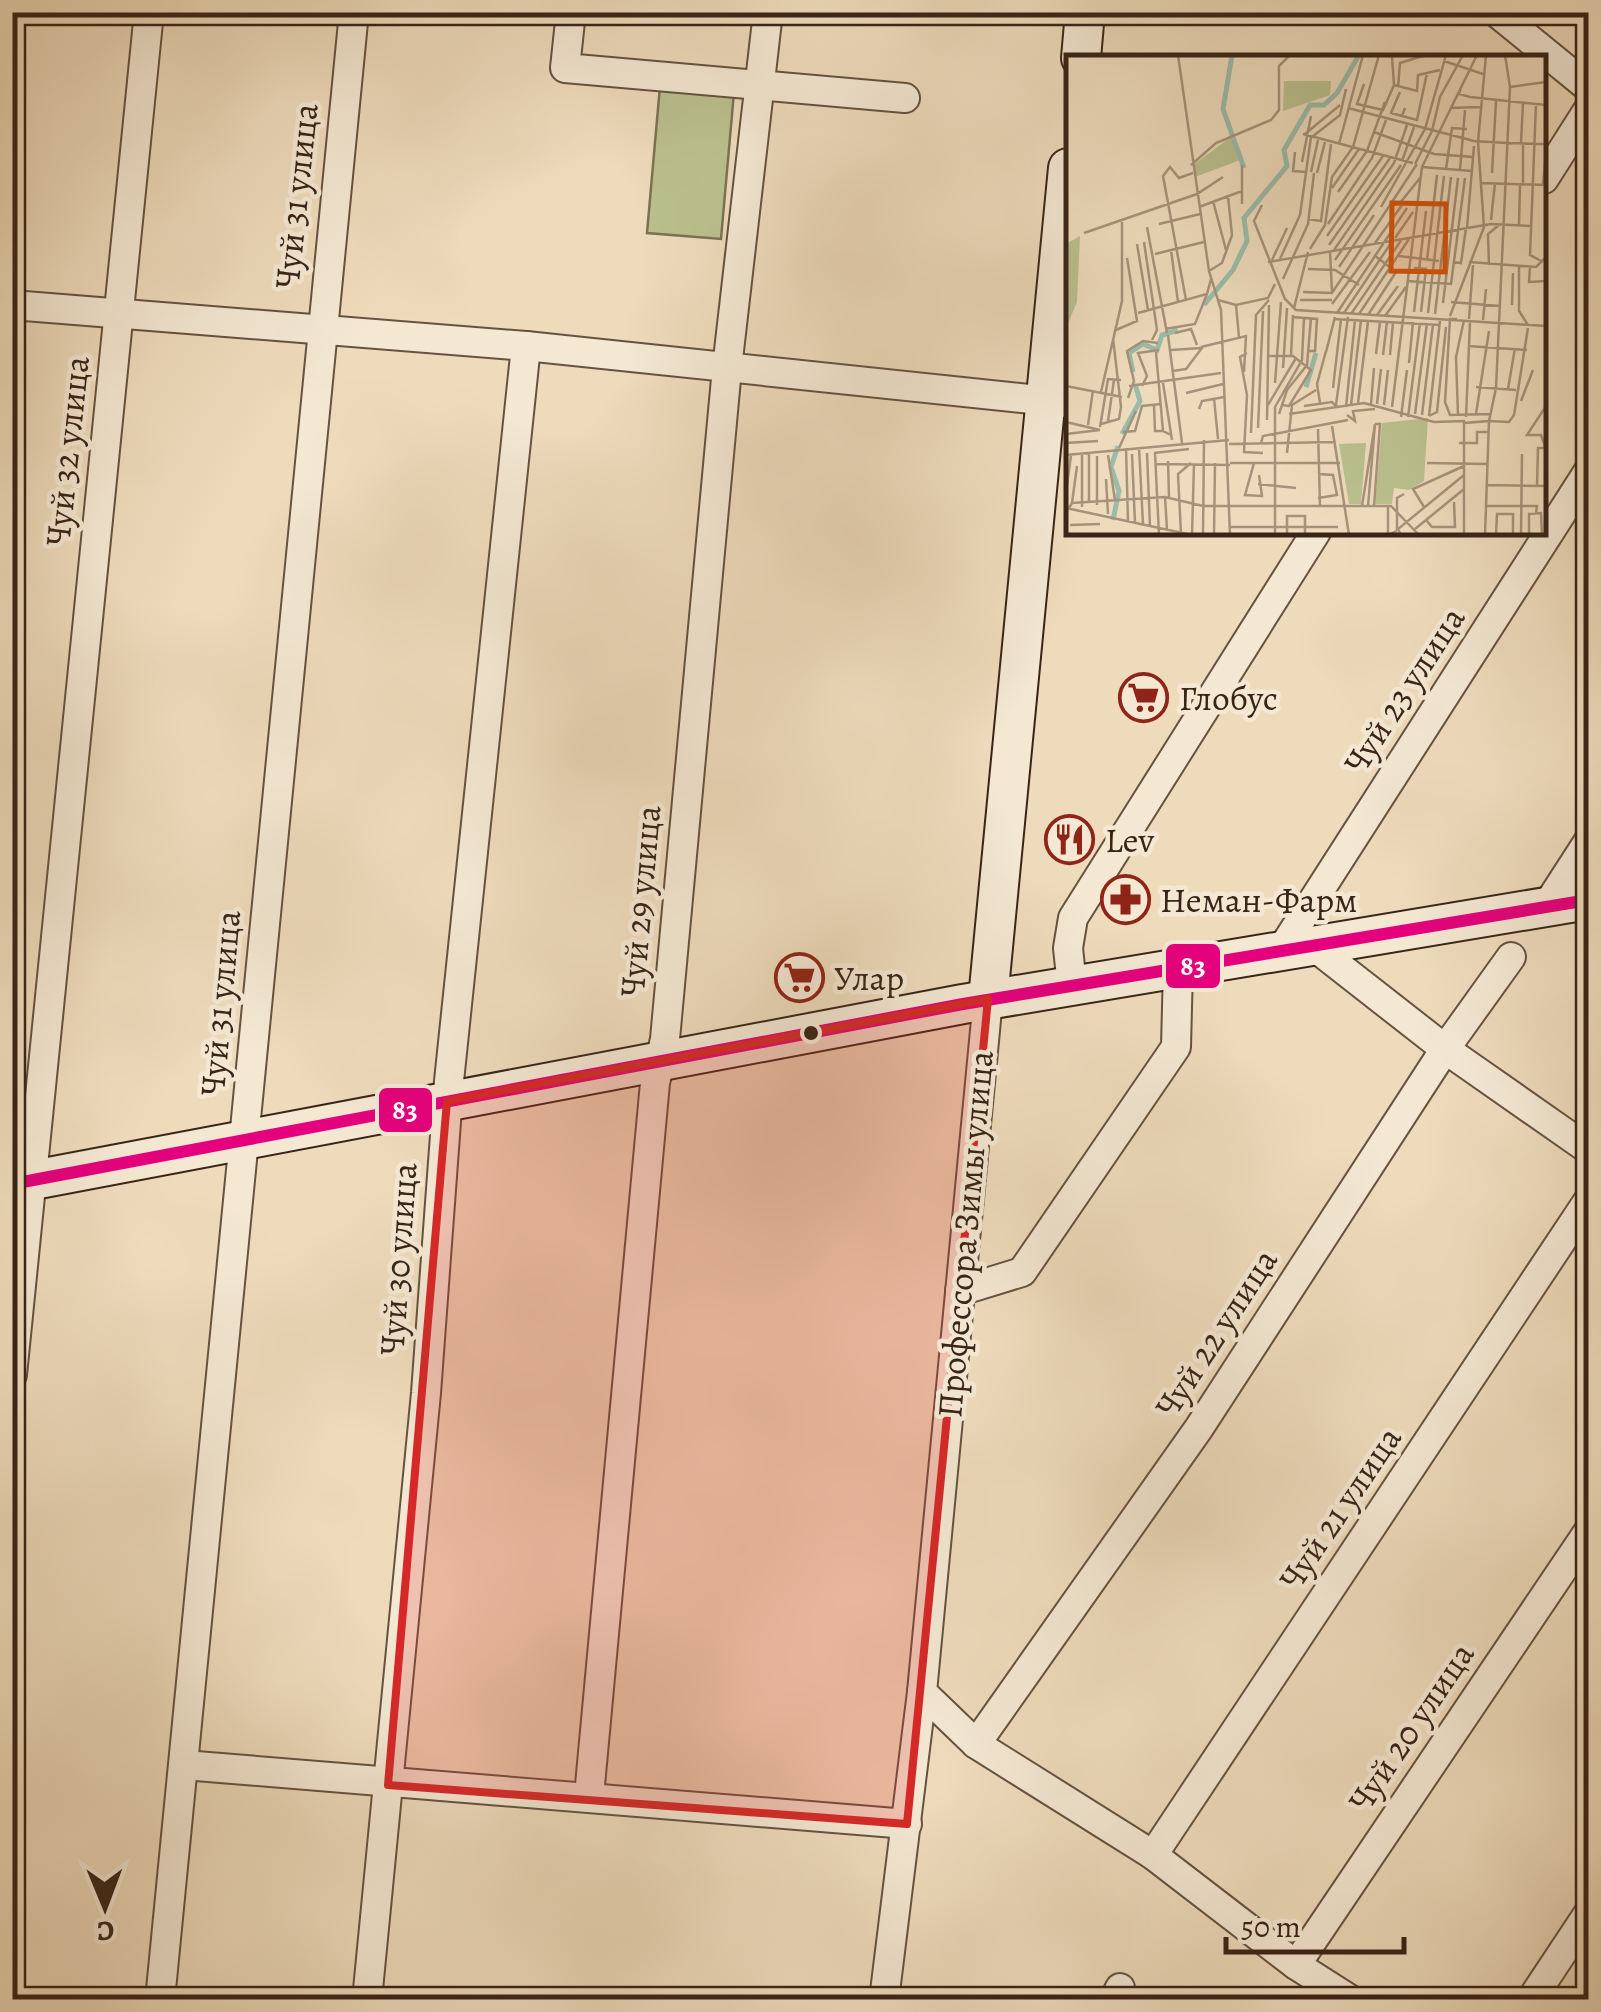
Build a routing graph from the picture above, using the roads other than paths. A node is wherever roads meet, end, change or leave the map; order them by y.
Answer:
1 (149, 12) edge
2 (354, 12) edge
3 (570, 12) edge
4 (768, 12) edge
5 (1086, 12) edge
6 (1496, 12) edge
7 (1080, 55) edge
8 (1588, 86) edge
9 (760, 87) junction
10 (905, 98) dead end
11 (1588, 110) edge
12 (1546, 176) edge
13 (1066, 207) edge
14 (12, 305) edge
15 (118, 316) junction
16 (320, 328) junction
17 (526, 346) junction
18 (727, 368) junction
19 (1056, 402) edge
20 (1588, 472) edge
21 (1314, 535) edge
22 (1588, 842) edge
23 (1588, 900) edge
24 (1546, 907) junction
25 (1297, 947) junction
26 (1511, 957) dead end
27 (1178, 968) junction
28 (1072, 986) junction
29 (988, 999) junction
30 (1445, 1050) junction
31 (661, 1060) junction
32 (447, 1100) junction
33 (245, 1142) junction
34 (1588, 1149) edge
35 (22, 1182) edge
36 (1588, 1201) edge
37 (960, 1291) junction
38 (12, 1375) edge
39 (1588, 1532) edge
40 (922, 1692) junction
41 (976, 1744) junction
42 (184, 1764) junction
43 (388, 1785) junction
44 (590, 1796) junction
45 (907, 1824) junction
46 (1153, 1856) junction
47 (1588, 1914) edge
48 (1296, 1965) junction
49 (160, 2000) edge
50 (367, 2000) edge
51 (884, 2000) edge
52 (1352, 2000) edge
53 (1530, 2000) edge

1 - 15 street, Чуй 32 улица
2 - 16 street, Чуй 31 улица
3 - 9 street
4 - 9 street, Чуй 29 улица
5 - 7 street
6 - 8 street
9 - 10 street
9 - 18 street, Чуй 29 улица
11 - 12 street
13 - 19 street, Профессора Зимы улица
14 - 15 street
15 - 16 street
15 - 35 street, Чуй 32 улица
16 - 17 street
16 - 33 street, Чуй 31 улица
17 - 18 street
17 - 32 street, Чуй 30 улица
18 - 19 street
18 - 31 street, Чуй 29 улица
19 - 29 street, Профессора Зимы улица
20 - 25 street, Чуй 23 улица
21 - 28 street
22 - 24 street
23 - 24 street
24 - 25 street
25 - 27 street
25 - 30 street
26 - 30 street, Чуй 22 улица
27 - 28 street
27 - 37 street
28 - 29 street
29 - 31 street
29 - 37 street, Профессора Зимы улица
30 - 34 street
30 - 41 street, Чуй 22 улица
31 - 32 street
31 - 44 street, Чуй 29 улица
32 - 33 street
32 - 43 street, Чуй 30 улица
33 - 35 street
33 - 42 street, Чуй 31 улица
35 - 38 street, Чуй 32 улица
36 - 46 street, Чуй 21 улица
37 - 40 street, Профессора Зимы улица
39 - 48 street, Чуй 20 улица
40 - 41 street
40 - 45 street, Профессора Зимы улица
41 - 46 street
42 - 43 street
42 - 49 street, Чуй 31 улица
43 - 44 street
43 - 50 street, Чуй 30 улица
44 - 45 street
45 - 51 street, Профессора Зимы улица
46 - 48 street
47 - 53 street
48 - 52 street

